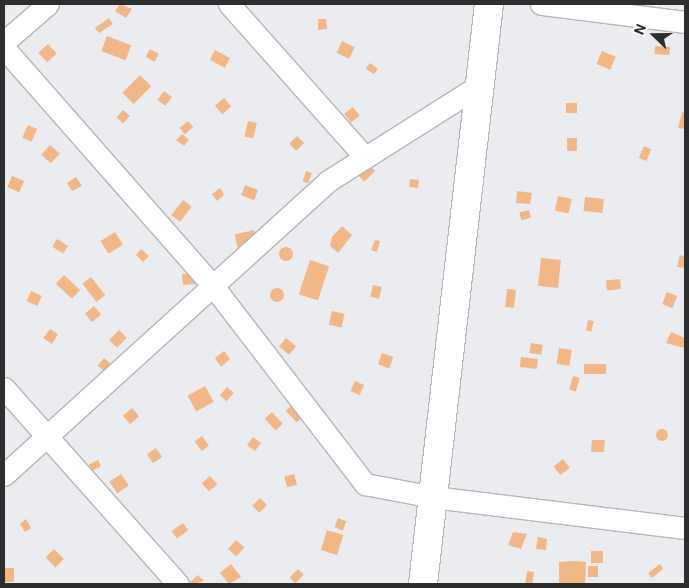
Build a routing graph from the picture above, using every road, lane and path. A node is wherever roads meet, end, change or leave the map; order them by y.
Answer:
1 (48, 4) edge
2 (229, 4) edge
3 (489, 4) edge
4 (541, 4) edge
5 (685, 22) edge
6 (4, 42) edge
7 (4, 48) edge
8 (480, 85) junction
9 (365, 158) junction
10 (213, 286) junction
11 (4, 388) edge
12 (48, 435) junction
13 (4, 475) edge
14 (433, 497) junction
15 (685, 528) edge
16 (178, 584) edge
17 (423, 584) edge

1 - 6 street
2 - 9 street
3 - 8 street
4 - 5 street
7 - 10 street
8 - 9 street
8 - 14 street
9 - 10 street
10 - 12 street
10 - 14 street
11 - 12 street
12 - 13 street
12 - 16 street
14 - 15 street
14 - 17 street

